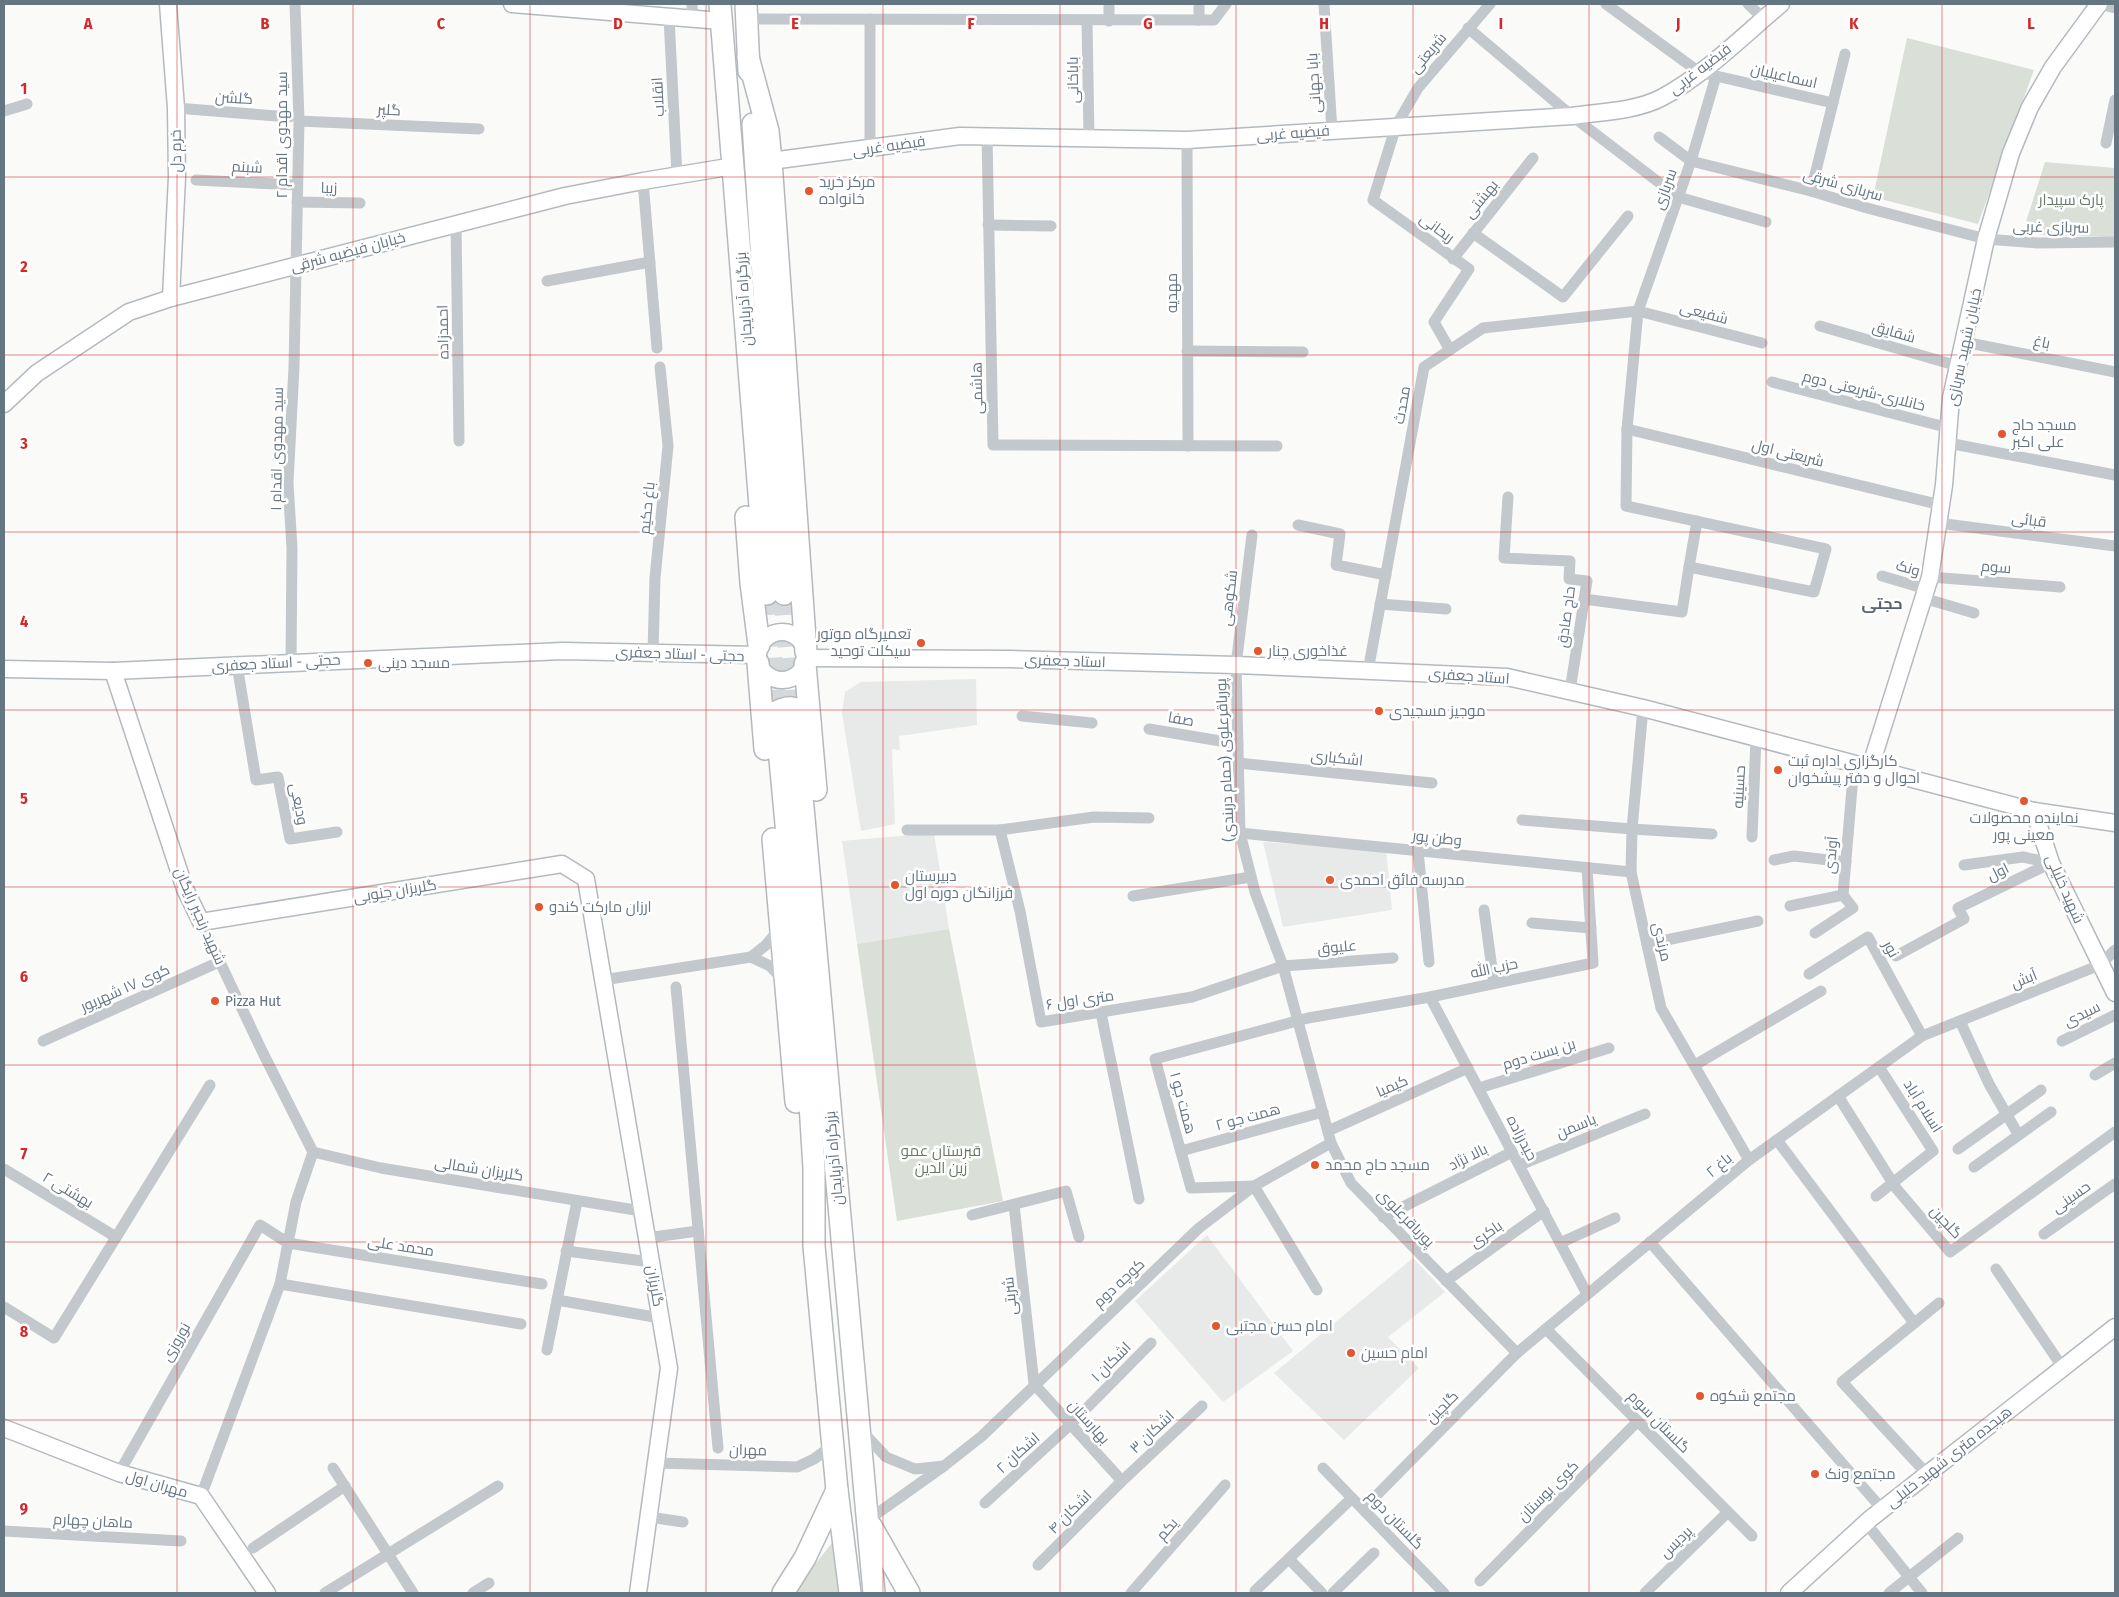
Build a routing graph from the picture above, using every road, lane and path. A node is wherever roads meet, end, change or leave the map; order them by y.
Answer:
1 (168, 4) edge
2 (295, 4) edge
3 (512, 4) edge
4 (1109, 4) edge
5 (1199, 4) edge
6 (1226, 4) edge
7 (1324, 4) edge
8 (1490, 4) edge
9 (1606, 4) edge
10 (1748, 4) edge
11 (1781, 4) edge
12 (2100, 4) edge
13 (545, 5) edge
14 (2115, 8) edge
15 (692, 11) edge
16 (746, 11) edge
17 (721, 12) edge
18 (669, 17) junction
19 (1764, 18) junction
20 (870, 19) junction
21 (1199, 20) junction
22 (1087, 21) junction
23 (1109, 21) junction
24 (1468, 28) junction
25 (1845, 54) dead end
26 (748, 57) junction
27 (725, 58) junction
28 (1699, 72) junction
29 (1716, 76) junction
30 (2115, 100) edge
31 (1833, 103) junction
32 (27, 104) dead end
33 (176, 108) junction
34 (4, 111) edge
35 (1572, 116) junction
36 (294, 119) junction
37 (1396, 126) junction
38 (479, 129) dead end
39 (1332, 131) junction
40 (986, 136) junction
41 (1659, 136) dead end
42 (1089, 138) junction
43 (1187, 140) junction
44 (2106, 142) dead end
45 (870, 148) junction
46 (1533, 158) dead end
47 (771, 161) junction
48 (1691, 161) junction
49 (722, 168) junction
50 (677, 176) junction
51 (196, 180) dead end
52 (643, 181) junction
53 (297, 185) junction
54 (1811, 191) junction
55 (1678, 197) junction
56 (297, 202) junction
57 (360, 203) dead end
58 (1628, 216) dead end
59 (1766, 222) dead end
60 (456, 223) junction
61 (988, 225) junction
62 (1051, 226) dead end
63 (1473, 233) junction
64 (1986, 239) junction
65 (2115, 242) edge
66 (1453, 259) junction
67 (650, 262) junction
68 (295, 266) junction
69 (547, 281) dead end
70 (171, 298) junction
71 (1638, 311) junction
72 (1820, 326) dead end
73 (1964, 342) junction
74 (1762, 343) dead end
75 (657, 348) dead end
76 (1450, 350) junction
77 (1187, 351) junction
78 (1303, 352) dead end
79 (1958, 366) junction
80 (660, 368) dead end
81 (2115, 372) edge
82 (1772, 382) dead end
83 (4, 404) edge
84 (1627, 429) junction
85 (1948, 435) junction
86 (459, 441) dead end
87 (1188, 446) junction
88 (1277, 446) dead end
89 (2115, 475) edge
90 (1508, 498) dead end
91 (1941, 506) junction
92 (1696, 521) junction
93 (1938, 523) junction
94 (1298, 525) dead end
95 (1252, 535) dead end
96 (2115, 546) edge
97 (1689, 567) junction
98 (1386, 574) junction
99 (1882, 576) dead end
100 (802, 580) junction
101 (1926, 588) junction
102 (2060, 588) dead end
103 (767, 590) junction
104 (1584, 599) junction
105 (1380, 604) junction
106 (1446, 609) dead end
107 (1974, 613) dead end
108 (652, 652) junction
109 (758, 655) junction
110 (806, 658) junction
111 (291, 662) junction
112 (237, 665) junction
113 (1236, 665) junction
114 (4, 668) edge
115 (113, 671) junction
116 (1368, 671) junction
117 (1570, 691) junction
118 (1643, 708) junction
119 (1022, 716) dead end
120 (1092, 723) dead end
121 (786, 726) junction
122 (1149, 729) dead end
123 (1756, 738) junction
124 (1238, 744) junction
125 (1238, 763) junction
126 (1854, 764) junction
127 (1870, 768) junction
128 (1432, 783) dead end
129 (2034, 812) junction
130 (1149, 818) dead end
131 (1522, 820) dead end
132 (2115, 823) edge
133 (1632, 829) junction
134 (907, 830) dead end
135 (1000, 830) junction
136 (337, 832) dead end
137 (1240, 833) junction
138 (1712, 834) dead end
139 (1752, 837) dead end
140 (1418, 851) junction
141 (1774, 860) dead end
142 (1846, 862) junction
143 (2051, 863) junction
144 (1964, 865) dead end
145 (1588, 868) junction
146 (1631, 872) junction
147 (1251, 877) junction
148 (586, 879) joint
149 (1843, 895) junction
150 (1133, 896) dead end
151 (1790, 906) dead end
152 (1484, 910) dead end
153 (1758, 921) dead end
154 (201, 922) junction
155 (1532, 923) dead end
156 (780, 928) junction
157 (1591, 928) junction
158 (1815, 934) dead end
159 (1647, 944) junction
160 (2115, 950) edge
161 (1896, 956) dead end
162 (751, 957) junction
163 (1393, 958) dead end
164 (219, 962) junction
165 (1429, 962) dead end
166 (2100, 965) junction
167 (1283, 966) junction
168 (1809, 974) dead end
169 (603, 980) junction
170 (785, 982) junction
171 (1494, 983) junction
172 (676, 987) dead end
173 (1821, 991) dead end
174 (2115, 994) edge
175 (1430, 997) junction
176 (1101, 1013) junction
177 (2115, 1015) edge
178 (1303, 1020) junction
179 (1960, 1021) junction
180 (1922, 1036) junction
181 (43, 1041) dead end
182 (2062, 1041) dead end
183 (1609, 1048) dead end
184 (2115, 1063) edge
185 (1695, 1066) junction
186 (1880, 1066) junction
187 (1468, 1068) junction
188 (2095, 1075) dead end
189 (210, 1086) dead end
190 (1479, 1088) junction
191 (2041, 1090) dead end
192 (1838, 1096) junction
193 (1323, 1112) junction
194 (2051, 1112) dead end
195 (1645, 1114) dead end
196 (2007, 1115) junction
197 (2115, 1132) edge
198 (2018, 1134) junction
199 (1329, 1137) junction
200 (1777, 1140) junction
201 (1958, 1149) dead end
202 (1181, 1151) junction
203 (313, 1152) junction
204 (1512, 1152) junction
205 (1749, 1160) junction
206 (1520, 1165) junction
207 (1974, 1167) dead end
208 (4, 1169) edge
209 (1894, 1184) junction
210 (2115, 1184) edge
211 (1254, 1186) junction
212 (1876, 1196) dead end
213 (1139, 1199) dead end
214 (576, 1200) junction
215 (1014, 1205) junction
216 (642, 1211) junction
217 (1544, 1211) junction
218 (972, 1215) dead end
219 (1383, 1216) junction
220 (1615, 1218) dead end
221 (260, 1225) joint
222 (698, 1231) junction
223 (2044, 1234) dead end
224 (116, 1237) junction
225 (1079, 1237) dead end
226 (646, 1238) junction
227 (1650, 1242) junction
228 (288, 1243) junction
229 (1560, 1243) junction
230 (814, 1246) junction
231 (566, 1250) junction
232 (651, 1262) junction
233 (1996, 1269) dead end
234 (1446, 1280) junction
235 (280, 1284) junction
236 (542, 1284) dead end
237 (1317, 1290) dead end
238 (1587, 1294) junction
239 (557, 1300) junction
240 (1939, 1303) dead end
241 (4, 1307) edge
242 (660, 1318) junction
243 (1914, 1323) junction
244 (521, 1324) dead end
245 (2115, 1327) edge
246 (1546, 1329) junction
247 (1151, 1343) dead end
248 (547, 1350) dead end
249 (1517, 1353) junction
250 (2063, 1368) junction
251 (1034, 1384) junction
252 (1202, 1406) dead end
253 (1637, 1422) junction
254 (1071, 1424) junction
255 (4, 1428) edge
256 (859, 1428) junction
257 (833, 1444) junction
258 (718, 1448) dead end
259 (656, 1463) junction
260 (944, 1466) junction
261 (333, 1468) dead end
262 (1324, 1468) dead end
263 (119, 1473) junction
264 (1927, 1474) junction
265 (1122, 1480) junction
266 (1225, 1485) dead end
267 (345, 1486) junction
268 (498, 1486) dead end
269 (837, 1490) junction
270 (200, 1496) junction
271 (1352, 1498) junction
272 (985, 1503) dead end
273 (1363, 1509) junction
274 (1882, 1509) junction
275 (1728, 1512) junction
276 (649, 1516) junction
277 (868, 1520) junction
278 (684, 1522) dead end
279 (1866, 1523) junction
280 (4, 1531) edge
281 (1752, 1536) dead end
282 (1958, 1538) dead end
283 (181, 1541) dead end
284 (253, 1548) dead end
285 (388, 1554) junction
286 (1374, 1554) dead end
287 (1289, 1559) junction
288 (1038, 1565) dead end
289 (1908, 1576) junction
290 (1480, 1581) dead end
291 (489, 1583) dead end
292 (1255, 1591) dead end
293 (267, 1593) edge
294 (325, 1593) edge
295 (413, 1593) edge
296 (474, 1593) edge
297 (638, 1593) edge
298 (783, 1593) edge
299 (850, 1593) edge
300 (874, 1593) edge
301 (909, 1593) edge
302 (1132, 1593) edge
303 (1322, 1593) edge
304 (1333, 1593) edge
305 (1444, 1593) edge
306 (1645, 1593) edge
307 (1789, 1593) edge
308 (1889, 1593) edge
309 (1922, 1593) edge

1 - 33 street, خرم دل
2 - 36 street, سید مهدوی اقدام ۲
3 - 13 street
4 - 23 street
5 - 21 street
6 - 21 street
7 - 39 street, بابا جهانی
8 - 24 street, شریعتی
9 - 28 street
10 - 19 street
11 - 19 street, فیضیه غربی
12 - 14 street
12 - 64 street, خیابان شهید سربازی
13 - 18 street
15 - 17 street
15 - 18 street
16 - 20 street
16 - 26 highway, بزرگراه آذربایجان
17 - 27 highway, بزرگراه آذربایجان
18 - 50 street, انقلاب
19 - 28 street, فیضیه غربی
20 - 22 street
20 - 45 street
21 - 23 street
22 - 23 street
22 - 42 street, باباخانی
24 - 35 street
24 - 37 street, شریعتی
25 - 31 street
26 - 47 highway
26 - 103 highway, بزرگراه آذربایجان
27 - 49 highway
27 - 103 highway, بزرگراه آذربایجان
28 - 29 street, اسماعیلیان
28 - 35 street, فیضیه غربی
29 - 31 street, اسماعیلیان
29 - 48 street, سربازی
30 - 44 street
31 - 54 street
32 - 34 street
33 - 36 street, گلشن
33 - 70 street, خرم دل
35 - 37 street, فیضیه غربی
35 - 55 street
36 - 38 street, گلپر
36 - 53 street, سید مهدوی اقدام ۲
37 - 39 street, فیضیه غربی
37 - 66 street, ریحانی
39 - 43 street, فیضیه غربی
40 - 42 street, فیضیه غربی
40 - 45 street, فیضیه غربی
40 - 61 street, هاشمی
41 - 48 street
42 - 43 street, فیضیه غربی
43 - 77 street, مهدیه
45 - 47 street, فیضیه غربی
46 - 63 street, بهشتی
47 - 100 highway
48 - 54 street, سربازی شرقی
48 - 55 street, سربازی
49 - 50 street, خیابان فیضیه شرقی
49 - 103 highway
50 - 52 street, خیابان فیضیه شرقی
51 - 53 street, شبنم
52 - 60 street, خیابان فیضیه شرقی
52 - 67 street
53 - 56 street, سید مهدوی اقدام ۲
54 - 64 street, سربازی شرقی
55 - 59 street
55 - 71 street, سربازی
56 - 57 street, زیبا
56 - 68 street, سید مهدوی اقدام ۲
58 - 63 street
60 - 68 street, خیابان فیضیه شرقی
60 - 86 street, احمدزاده
61 - 62 street
61 - 87 street, هاشمی
63 - 66 street, بهشتی
64 - 65 street, سربازی غربی
64 - 73 street, خیابان شهید سربازی
66 - 76 street, ریحانی
67 - 69 street
67 - 75 street
68 - 70 street, خیابان فیضیه شرقی
68 - 111 street, سید مهدوی اقدام ۱
70 - 83 street, خیابان فیضیه شرقی
71 - 74 street, شفیعی
71 - 76 street, محدث
71 - 84 street, سربازی
72 - 79 street, شقایق
73 - 79 street, خیابان شهید سربازی
73 - 81 street, باغ
76 - 98 street, محدث
77 - 78 street
77 - 87 street, مهدیه
79 - 85 street, خیابان شهید سربازی
80 - 108 street, باغ حکیم
82 - 85 street, خانلاری-شریعتی دوم
84 - 91 street, شریعتی اول
84 - 92 street, سربازی
85 - 89 street, خانلاری-شریعتی دوم
85 - 91 street, خیابان شهید سربازی
87 - 88 street
90 - 104 street, حاج صادق
91 - 93 street, خیابان شهید سربازی
92 - 97 street
92 - 97 street
93 - 96 street, قبائی
93 - 101 street, خیابان شهید سربازی
94 - 98 street
95 - 113 street, شکوهی
97 - 104 street
98 - 105 street, محدث
99 - 101 street, ونک
100 - 103 highway
100 - 110 highway
101 - 102 street, سوم
101 - 107 street
101 - 127 street, خیابان شهید سربازی
103 - 109 highway
104 - 117 street, حاج صادق
105 - 106 street
105 - 116 street, محدث
108 - 109 street, حجتی - استاد جعفری
108 - 111 street, حجتی - استاد جعفری
109 - 110 street
109 - 110 street
109 - 121 highway
110 - 113 street, استاد جعفری
110 - 121 highway
111 - 112 street, حجتی - استاد جعفری
112 - 115 street, حجتی - استاد جعفری
112 - 136 street, ودیعی
113 - 116 street, استاد جعفری
113 - 124 street, پورباقرعلوی (حمام دربندی)
114 - 115 street, حجتی - استاد جعفری
115 - 154 street, شهید رنجبر رایگان
116 - 117 street, استاد جعفری
117 - 118 street, استاد جعفری
118 - 123 street, استاد جعفری
118 - 133 street, مرندی
119 - 120 street
121 - 156 highway
121 - 230 highway, بزرگراه آذربایجان
121 - 256 highway, بزرگراه آذربایجان
122 - 124 street, صفا
123 - 126 street, استاد جعفری
123 - 139 street, حسینیه
124 - 125 street, پورباقرعلوی (حمام دربندی)
125 - 128 street, اشکباری
125 - 137 street, پورباقرعلوی (حمام دربندی)
126 - 127 street, استاد جعفری
126 - 142 street, آوندی
127 - 129 street, استاد جعفری
129 - 132 street, استاد جعفری
129 - 143 street, شهید خلیلی
130 - 135 street
131 - 133 street
133 - 138 street
133 - 146 street, مرندی
134 - 135 street
135 - 176 street, ۶ متری اول
137 - 140 street, وطن پور
137 - 147 street, پورباقرعلوی (حمام دربندی)
140 - 145 street, وطن پور
140 - 165 street
141 - 142 street
142 - 149 street, آوندی
143 - 144 street
143 - 161 street, اول
143 - 166 street, شهید خلیلی
145 - 146 street, وطن پور
145 - 157 street, حزب الله
146 - 159 street, مرندی
147 - 150 street
147 - 167 street, پورباقرعلوی (حمام دربندی)
148 - 154 street, گلریزان جنوبی
148 - 169 street, گلریزان
149 - 151 street, آوندی
149 - 158 street
152 - 171 street
153 - 159 street
154 - 164 street, شهید رنجبر رایگان
155 - 157 street
156 - 162 street
156 - 170 highway
157 - 171 street, حزب الله
159 - 185 street, مرندی
160 - 166 street
162 - 169 street
162 - 170 street
163 - 167 street, علیوق
164 - 181 street, کوی ۱۷ شهریور
164 - 203 street, شهید رنجبر رایگان
166 - 174 street
166 - 179 street, آبش
167 - 176 street, ۶ متری اول
167 - 178 street, پورباقرعلوی (حمام دربندی)
168 - 180 street, نور
169 - 216 street, گلریزان
170 - 230 highway
171 - 175 street, حزب الله
172 - 222 street
173 - 185 street
175 - 178 street, حزب الله
175 - 187 street, حیدرزاده
176 - 213 street
177 - 182 street, سیدی
178 - 193 street, پورباقرعلوی
178 - 202 street, همت جو ۱
179 - 180 street, آبش
179 - 196 street
180 - 186 street, باغ ۲
183 - 190 street, بن بست دوم
184 - 188 street
185 - 205 street, مرندی
186 - 192 street, باغ ۲
186 - 209 street, اسلام آباد
187 - 190 street, حیدرزاده
187 - 199 street, کیمیا
189 - 224 street
190 - 204 street, حیدرزاده
191 - 196 street
192 - 200 street, باغ ۲
192 - 209 street, گلچین
193 - 199 street, پورباقرعلوی
193 - 202 street, همت جو ۲
194 - 198 street
195 - 206 street, یاسمن
196 - 198 street
196 - 201 street
197 - 209 street, گلچین
198 - 207 street
199 - 211 street, کوچه دوم
199 - 219 street, پورباقرعلوی
200 - 205 street, باغ ۲
200 - 243 street
202 - 211 street, همت جو ۱
203 - 214 street, گلریزان شمالی
203 - 228 street
204 - 206 street, حیدرزاده
204 - 219 street, بالا نژاد
205 - 227 street, باغ ۲
206 - 217 street, حیدرزاده
208 - 224 street, بهشتی ۲
209 - 212 street, اسلام آباد
210 - 223 street, حسینی
211 - 237 street
211 - 251 street, کوچه دوم
214 - 216 street, گلریزان شمالی
214 - 231 street
215 - 218 street
215 - 225 street
215 - 251 street, شربتی
216 - 226 street, گلریزان
217 - 229 street, حیدرزاده
217 - 234 street, باکری
219 - 234 street, پورباقرعلوی
220 - 229 street
221 - 228 street, محمد علی
221 - 263 street, نوروزی
222 - 226 street
222 - 258 street
224 - 241 street
226 - 232 street, گلریزان
227 - 238 street, باغ ۲
227 - 274 street
228 - 235 street
228 - 236 street, محمد علی
229 - 238 street, حیدرزاده
230 - 257 highway, بزرگراه آذربایجان
231 - 232 street
231 - 239 street
232 - 242 street, گلریزان
233 - 250 street
234 - 249 street, پورباقرعلوی
235 - 244 street
235 - 270 street
238 - 246 street, باغ ۲
239 - 242 street
239 - 248 street
240 - 243 street
242 - 259 street, گلریزان
243 - 264 street
245 - 250 street, هیجده متری شهید خلیلی
246 - 249 street, گلچین
246 - 253 street, گلستان سوم
247 - 254 street, اشکان ۱
249 - 273 street, گلچین
250 - 264 street, هیجده متری شهید خلیلی
251 - 254 street, بهارستان
251 - 260 street, کوچه دوم
252 - 265 street, اشکان ۳
253 - 275 street, گلستان سوم
253 - 290 street, کوی بوستان
254 - 265 street, بهارستان
254 - 272 street, اشکان ۲
255 - 263 street, مهران اول
256 - 260 street
256 - 277 highway, بزرگراه آذربایجان
257 - 259 street, مهران
257 - 269 highway, بزرگراه آذربایجان
259 - 276 street, گلریزان
260 - 277 street, کوچه دوم
261 - 267 street
262 - 271 street, گلستان دوم
263 - 270 street, مهران اول
264 - 274 street, هیجده متری شهید خلیلی
265 - 288 street, اشکان ۴
266 - 302 street, یکم
267 - 284 street
267 - 285 street
268 - 285 street
269 - 298 highway
269 - 299 highway, بزرگراه آذربایجان
270 - 293 street, مهران اول
271 - 273 street, گلستان دوم
271 - 287 street
273 - 305 street, گلستان دوم
274 - 279 street, هیجده متری شهید خلیلی
275 - 281 street, گلستان سوم
275 - 306 street, پردیس
276 - 278 street
276 - 297 street, گلریزان
277 - 300 highway, بزرگراه آذربایجان
277 - 301 highway
279 - 289 street
279 - 307 street, هیجده متری شهید خلیلی
280 - 283 street, ماهان چهارم
282 - 289 street
285 - 294 street
285 - 295 street
286 - 304 street
287 - 292 street
287 - 303 street
289 - 308 street
289 - 309 street
291 - 296 street

